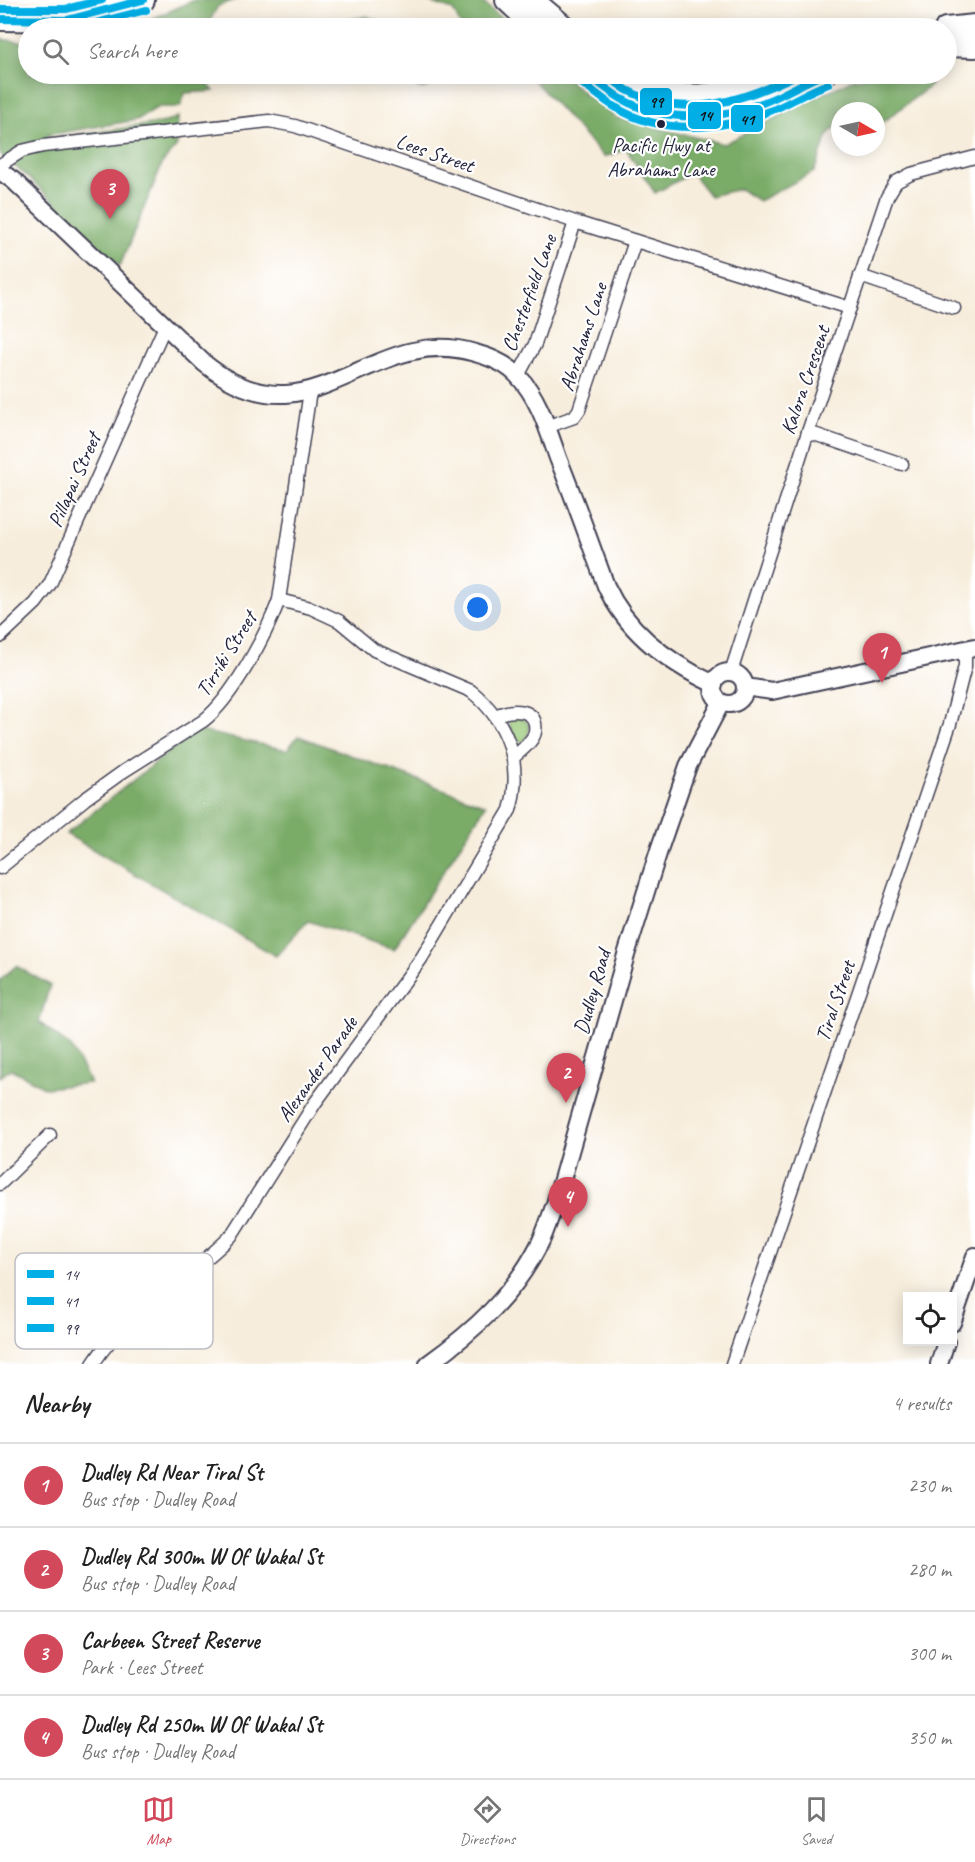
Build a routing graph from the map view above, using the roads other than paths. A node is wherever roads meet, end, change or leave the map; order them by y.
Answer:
1 (143, 0) edge
2 (507, 0) edge
3 (532, 0) edge
4 (76, 18) edge
5 (526, 18) edge
6 (553, 18) edge
7 (0, 19) edge
8 (18, 19) edge
9 (975, 26) edge
10 (957, 28) edge
11 (957, 45) edge
12 (975, 46) edge
13 (602, 84) edge
14 (636, 84) edge
15 (755, 84) edge
16 (803, 84) edge
17 (975, 157) edge
18 (0, 165) edge
19 (0, 171) edge
20 (575, 222) junction
21 (635, 241) junction
22 (861, 276) junction
23 (850, 308) junction
24 (954, 308) dead end
25 (165, 326) junction
26 (518, 376) junction
27 (310, 391) junction
28 (546, 427) junction
29 (808, 432) junction
30 (902, 464) dead end
31 (279, 600) junction
32 (0, 637) edge
33 (970, 648) edge
34 (731, 672) junction
35 (714, 684) junction
36 (745, 687) junction
37 (721, 703) junction
38 (495, 716) junction
39 (513, 758) junction
40 (0, 868) edge
41 (50, 1135) dead end
42 (0, 1184) edge
43 (213, 1254) edge
44 (975, 1256) edge
45 (957, 1308) edge
46 (944, 1346) edge
47 (104, 1349) edge
48 (93, 1364) edge
49 (428, 1364) edge
50 (732, 1364) edge
51 (939, 1364) edge

1 - 4 highway
2 - 5 highway
3 - 6 highway
7 - 8 highway
9 - 10 highway
11 - 12 highway
13 - 16 highway
14 - 15 highway
17 - 22 street, Kalora Crescent
18 - 20 street, Lees Street
19 - 25 street
20 - 21 street, Lees Street
20 - 26 street, Chesterfield Lane
21 - 23 street, Lees Street
21 - 28 street, Abrahams Lane
22 - 23 street, Kalora Crescent
22 - 24 street
23 - 29 street, Kalora Crescent
25 - 27 street
25 - 32 street, Pillapai Street
26 - 27 street
26 - 28 street
27 - 31 street, Tirriki Street
28 - 35 street
29 - 30 street
29 - 34 street, Kalora Crescent
31 - 38 street, Alexander Parade
31 - 40 street, Tirriki Street
33 - 36 street
33 - 50 street, Tiral Street
34 - 35 street
34 - 36 street
35 - 37 street
36 - 37 street
37 - 49 street, Dudley Road
38 - 39 street, Alexander Parade
38 - 39 street
39 - 43 street, Alexander Parade
41 - 42 street
44 - 45 street
46 - 51 street
47 - 48 street, Alexander Parade

